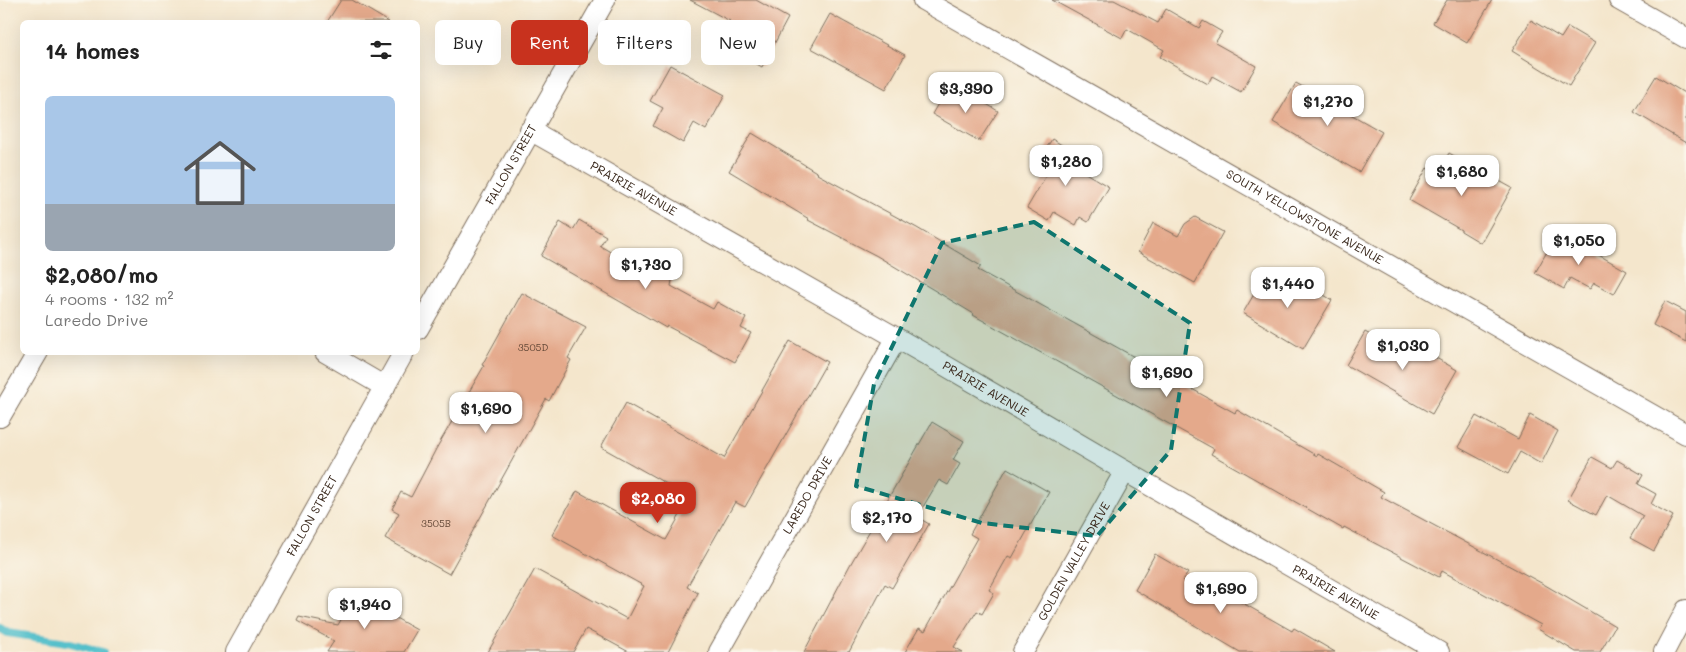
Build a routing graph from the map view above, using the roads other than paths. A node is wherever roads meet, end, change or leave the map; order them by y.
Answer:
1 (605, 0) edge
2 (923, 0) edge
3 (1618, 0) edge
4 (1686, 38) edge
5 (530, 130) junction
6 (420, 325) edge
7 (896, 339) junction
8 (36, 355) edge
9 (330, 355) edge
10 (402, 355) edge
11 (385, 387) junction
12 (0, 417) edge
13 (1686, 434) edge
14 (1125, 471) junction
15 (1686, 610) edge
16 (236, 652) edge
17 (719, 652) edge
18 (1023, 652) edge
19 (1439, 652) edge
20 (1664, 652) edge

1 - 5 street, FALLON STREET
2 - 13 street, SOUTH YELLOWSTONE AVENUE
3 - 4 street
5 - 6 street, FALLON STREET
5 - 7 street, PRAIRIE AVENUE
7 - 14 street, PRAIRIE AVENUE
7 - 17 street, LAREDO DRIVE
8 - 12 street
9 - 11 street
10 - 11 street, FALLON STREET
11 - 16 street, FALLON STREET
14 - 18 street, GOLDEN VALLEY DRIVE
14 - 19 street, PRAIRIE AVENUE
15 - 20 street

